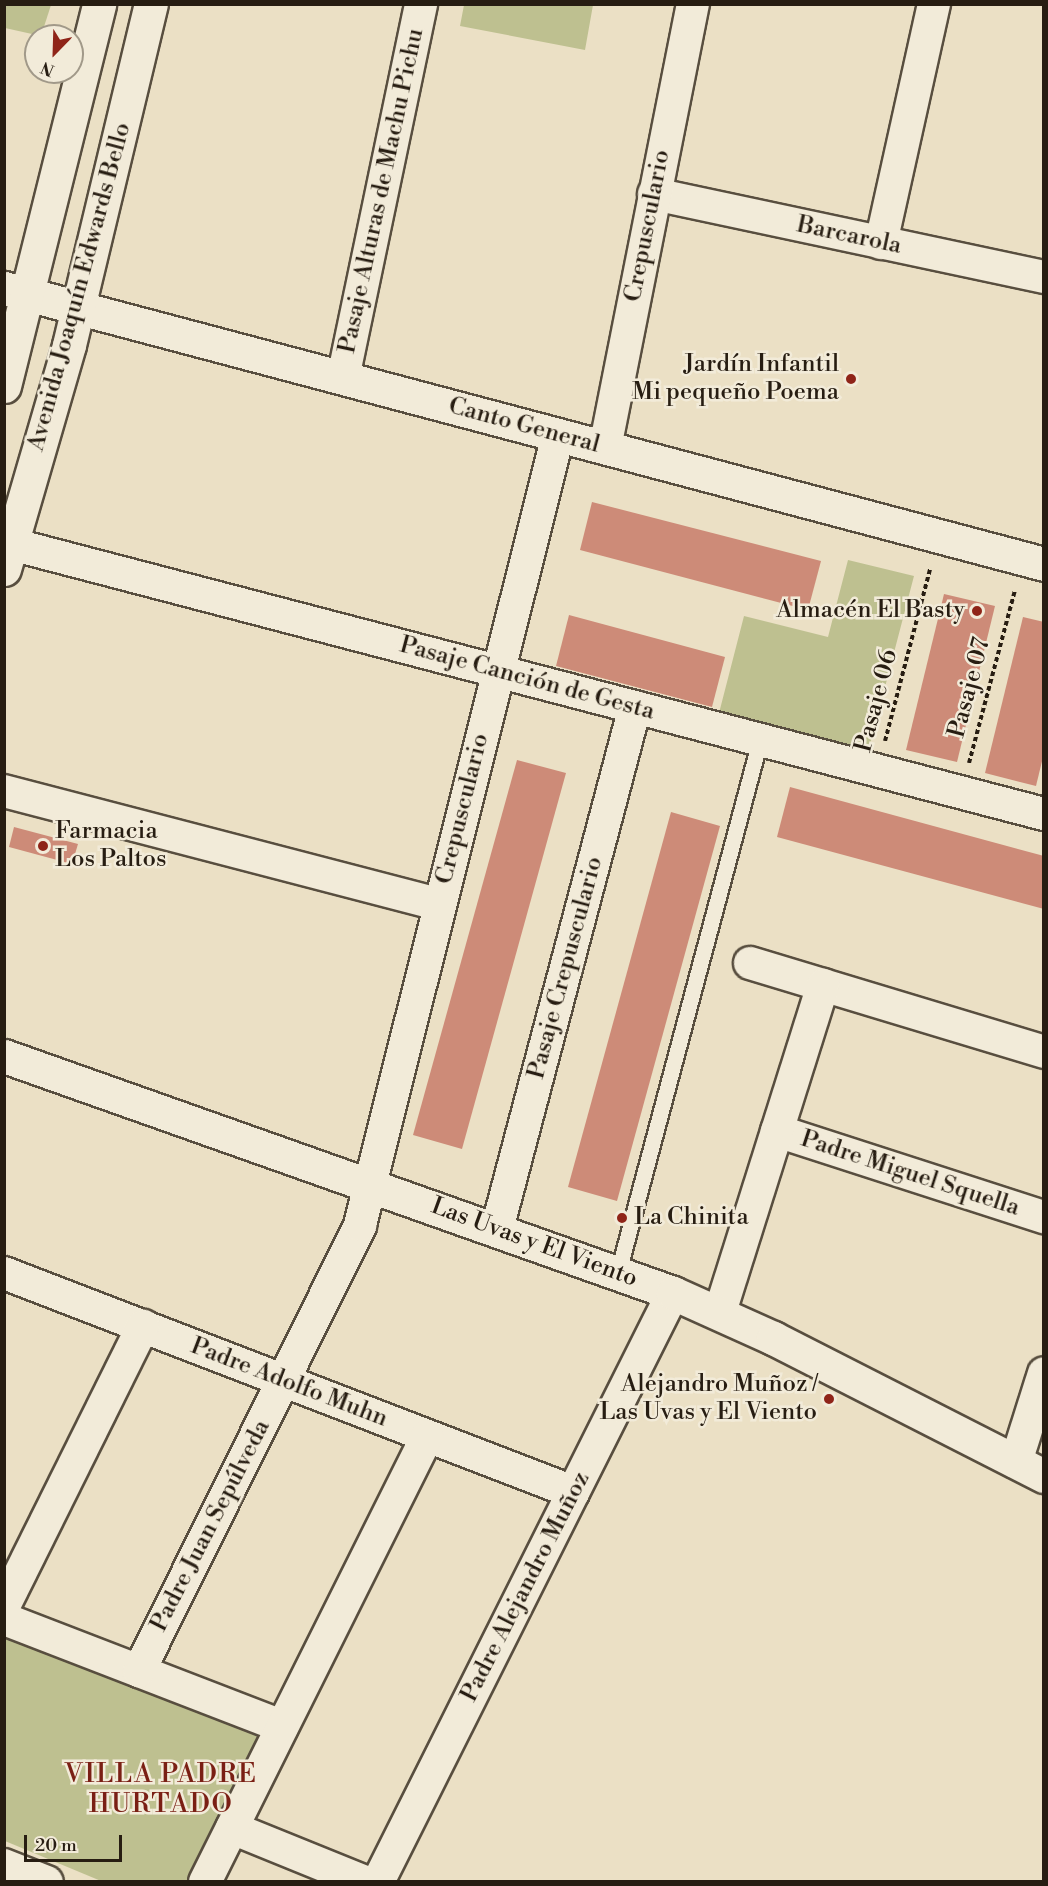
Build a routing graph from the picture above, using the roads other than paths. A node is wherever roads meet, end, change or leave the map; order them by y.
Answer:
1 (99, 4) edge
2 (151, 4) edge
3 (421, 4) edge
4 (693, 4) edge
5 (934, 4) edge
6 (654, 194) junction
7 (881, 243) junction
8 (1044, 277) edge
9 (16, 291) edge
10 (78, 308) junction
11 (343, 378) junction
12 (4, 386) edge
13 (558, 435) junction
14 (605, 448) junction
15 (8, 557) edge
16 (1034, 561) edge
17 (498, 671) junction
18 (635, 707) junction
19 (760, 740) junction
20 (4, 791) edge
21 (1044, 814) edge
22 (439, 904) junction
23 (750, 963) dead end
24 (823, 985) junction
25 (1044, 1052) edge
26 (4, 1056) edge
27 (777, 1131) junction
28 (368, 1184) junction
29 (1044, 1217) edge
30 (497, 1228) junction
31 (618, 1272) junction
32 (5, 1275) edge
33 (673, 1293) junction
34 (720, 1312) junction
35 (143, 1326) junction
36 (1044, 1373) edge
37 (284, 1380) junction
38 (427, 1436) junction
39 (1030, 1469) edge
40 (573, 1492) junction
41 (4, 1606) edge
42 (4, 1619) edge
43 (139, 1671) junction
44 (282, 1726) junction
45 (232, 1828) junction
46 (4, 1865) edge
47 (42, 1880) edge
48 (205, 1881) edge
49 (365, 1881) edge
50 (378, 1881) edge

1 - 9 street, Avenida Joaquín Edwards Bello
2 - 10 street, Avenida Joaquín Edwards Bello
3 - 11 street, Pasaje Alturas de Machu Pichu
4 - 6 street, Crepusculario
5 - 7 street
6 - 7 street, Barcarola
6 - 14 street, Crepusculario
7 - 8 street, Barcarola
9 - 10 street, Canto General
9 - 12 street, Avenida Joaquín Edwards Bello
10 - 11 street, Canto General
10 - 15 street, Avenida Joaquín Edwards Bello
11 - 13 street, Canto General
13 - 14 street, Canto General
13 - 17 street, Crepusculario
14 - 16 street, Canto General
15 - 17 street, Pasaje Canción de Gesta
17 - 18 street, Pasaje Canción de Gesta
17 - 22 street, Crepusculario
18 - 19 street, Pasaje Canción de Gesta
18 - 30 street, Pasaje Crepusculario
19 - 21 street, Pasaje Canción de Gesta
19 - 31 lane
20 - 22 street
22 - 28 street, Crepusculario
23 - 24 street
24 - 25 street
24 - 27 street
26 - 28 street, Las Uvas y El Viento
27 - 29 street, Padre Miguel Squella
27 - 34 street
28 - 30 street, Las Uvas y El Viento
28 - 37 street, Padre Juan Sepúlveda
30 - 31 street, Las Uvas y El Viento
31 - 33 street, Las Uvas y El Viento
32 - 35 street, Padre Adolfo Muhn
33 - 34 street, Las Uvas y El Viento
33 - 40 street, Padre Alejandro Muñoz
34 - 39 street, Las Uvas y El Viento
35 - 37 street, Padre Adolfo Muhn
35 - 41 street
36 - 39 street
37 - 38 street, Padre Adolfo Muhn
37 - 43 street, Padre Juan Sepúlveda
38 - 40 street, Padre Adolfo Muhn
38 - 44 street
40 - 50 street, Padre Alejandro Muñoz
42 - 43 street
43 - 44 street
44 - 45 street
45 - 48 street
45 - 49 street
46 - 47 street

